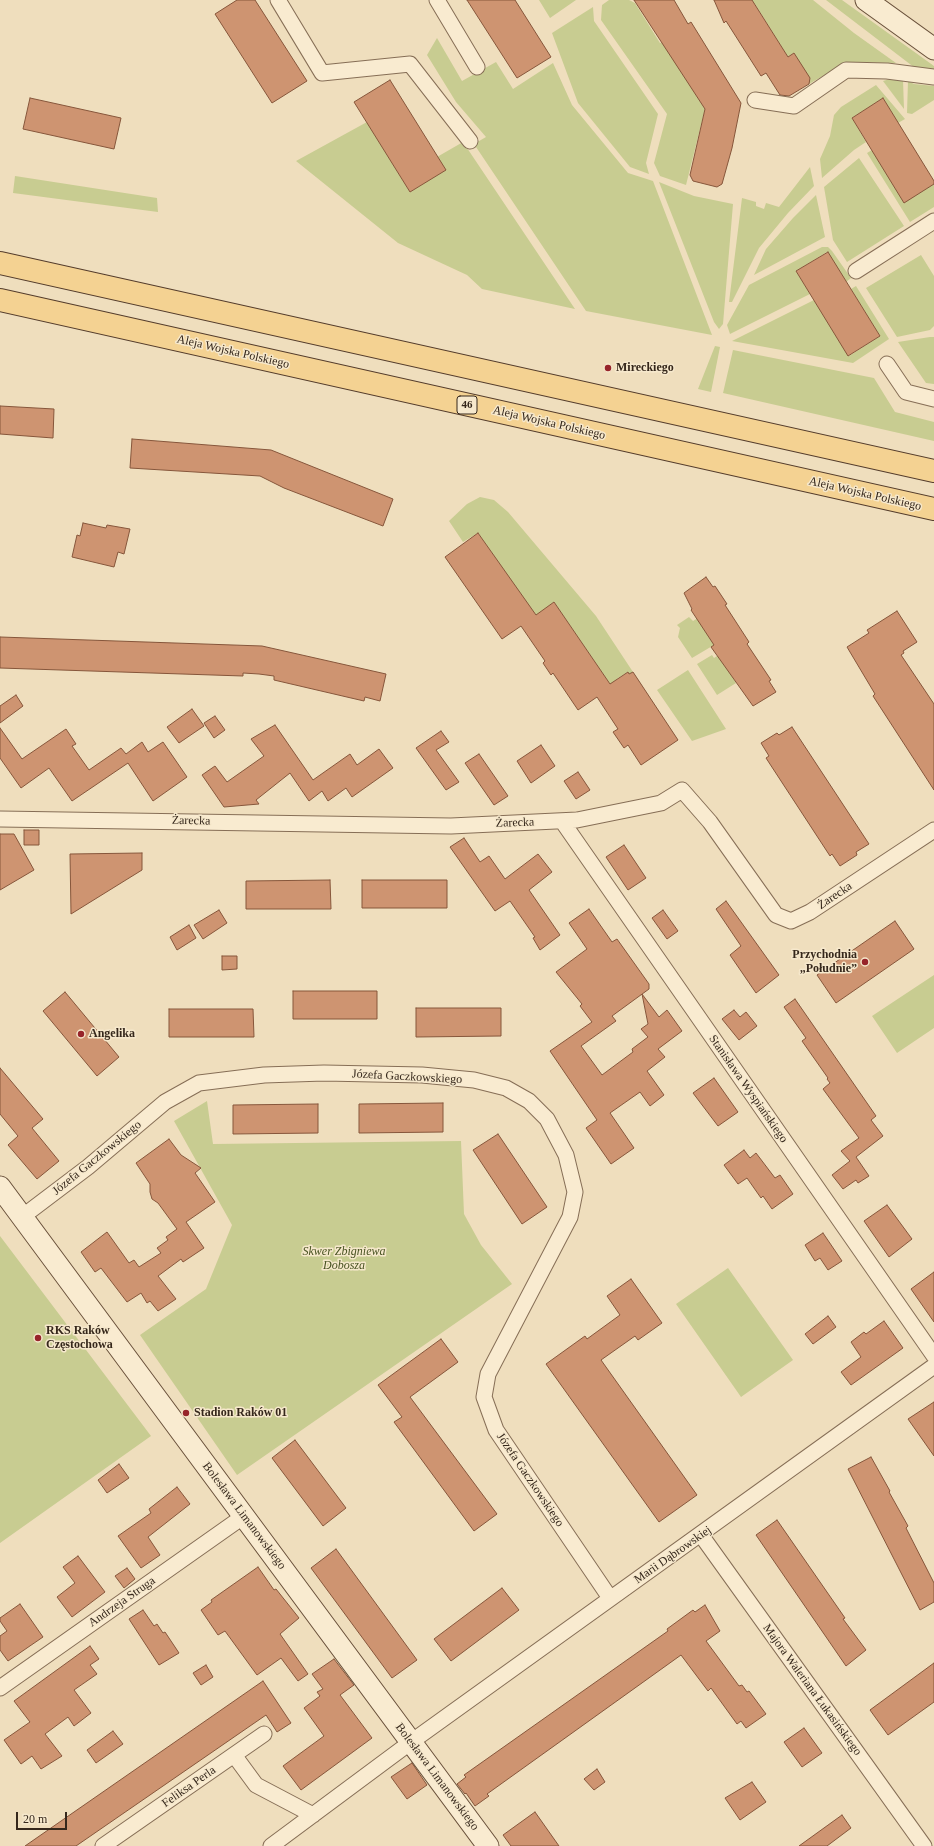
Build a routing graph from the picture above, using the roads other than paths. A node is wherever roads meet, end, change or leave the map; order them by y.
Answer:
1 (278, 0) edge
2 (437, 0) edge
3 (866, 0) edge
4 (934, 49) edge
5 (477, 67) dead end
6 (934, 77) edge
7 (755, 100) dead end
8 (470, 141) dead end
9 (934, 221) edge
10 (0, 263) edge
11 (856, 271) dead end
12 (0, 300) edge
13 (887, 364) dead end
14 (934, 399) edge
15 (934, 471) edge
16 (934, 509) edge
17 (0, 819) edge
18 (562, 821) junction
19 (934, 830) edge
20 (0, 1187) edge
21 (22, 1217) junction
22 (934, 1356) edge
23 (934, 1366) edge
24 (244, 1516) junction
25 (701, 1535) junction
26 (610, 1598) junction
27 (0, 1688) edge
28 (264, 1734) dead end
29 (411, 1742) junction
30 (234, 1755) junction
31 (312, 1815) junction
32 (103, 1846) edge
33 (271, 1846) edge
34 (488, 1846) edge
35 (924, 1846) edge

1 - 8 street
2 - 5 street
3 - 4 street
6 - 7 street
9 - 11 street
10 - 15 main road
12 - 16 main road, Aleja Wojska Polskiego / 46
13 - 14 street
17 - 18 street, Żarecka
18 - 19 street, Żarecka
18 - 22 street, Stanisława Wyspiańskiego
20 - 21 street, Bolesława Limanowskiego
21 - 24 street, Bolesława Limanowskiego
21 - 26 street, Józefa Gaczkowskiego
23 - 25 street, Marii Dąbrowskiej
24 - 27 street, Andrzeja Struga
24 - 29 street, Bolesława Limanowskiego
25 - 26 street, Marii Dąbrowskiej
25 - 35 street, Majora Waleriana Łukasińskiego
26 - 29 street, Marii Dąbrowskiej
28 - 30 street, Feliksa Perla
29 - 31 street
29 - 34 street, Bolesława Limanowskiego
30 - 31 street
30 - 32 street, Feliksa Perla
31 - 33 street

